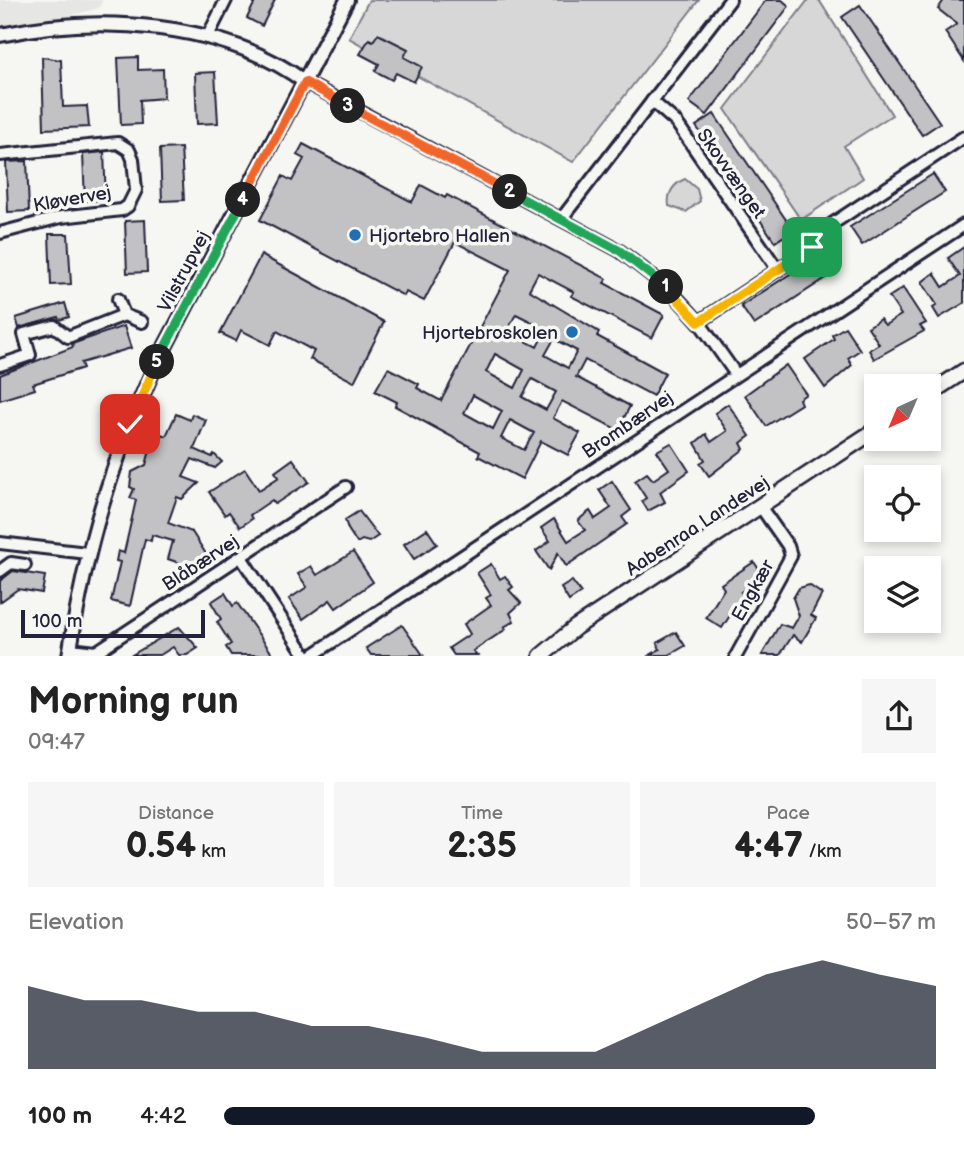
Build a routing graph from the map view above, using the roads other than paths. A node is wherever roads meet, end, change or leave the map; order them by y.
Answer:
1 (226, 0) edge
2 (347, 0) edge
3 (730, 0) edge
4 (0, 34) edge
5 (207, 38) junction
6 (305, 82) junction
7 (652, 101) junction
8 (964, 137) edge
9 (0, 155) edge
10 (562, 218) junction
11 (964, 225) edge
12 (0, 233) edge
13 (778, 270) junction
14 (118, 299) dead end
15 (124, 314) junction
16 (142, 322) dead end
17 (699, 322) junction
18 (0, 365) edge
19 (964, 371) edge
20 (735, 373) junction
21 (942, 385) edge
22 (864, 438) edge
23 (346, 487) dead end
24 (760, 506) junction
25 (0, 543) edge
26 (87, 553) junction
27 (240, 557) junction
28 (25, 565) dead end
29 (0, 571) edge
30 (69, 652) edge
31 (309, 656) edge
32 (541, 656) edge
33 (736, 656) edge

1 - 5 street
2 - 6 street, Vilstrupvej
3 - 7 street
4 - 5 street
5 - 6 street
6 - 10 street
6 - 26 street, Vilstrupvej
7 - 10 street
7 - 13 street, Skovvænget
8 - 13 street
9 - 12 street, Kløvervej
10 - 17 street
11 - 20 street, Brombærvej
13 - 17 street
14 - 15 street
15 - 16 street
15 - 18 street
17 - 20 street
19 - 21 main road
20 - 31 street, Brombærvej
22 - 24 main road, Aabenraa Landevej
23 - 27 street, Blåbærvej
24 - 32 main road, Aabenraa Landevej
24 - 33 street, Engkær
25 - 26 street
26 - 30 street, Vilstrupvej
27 - 30 street, Blåbærvej
27 - 31 street
28 - 29 street

